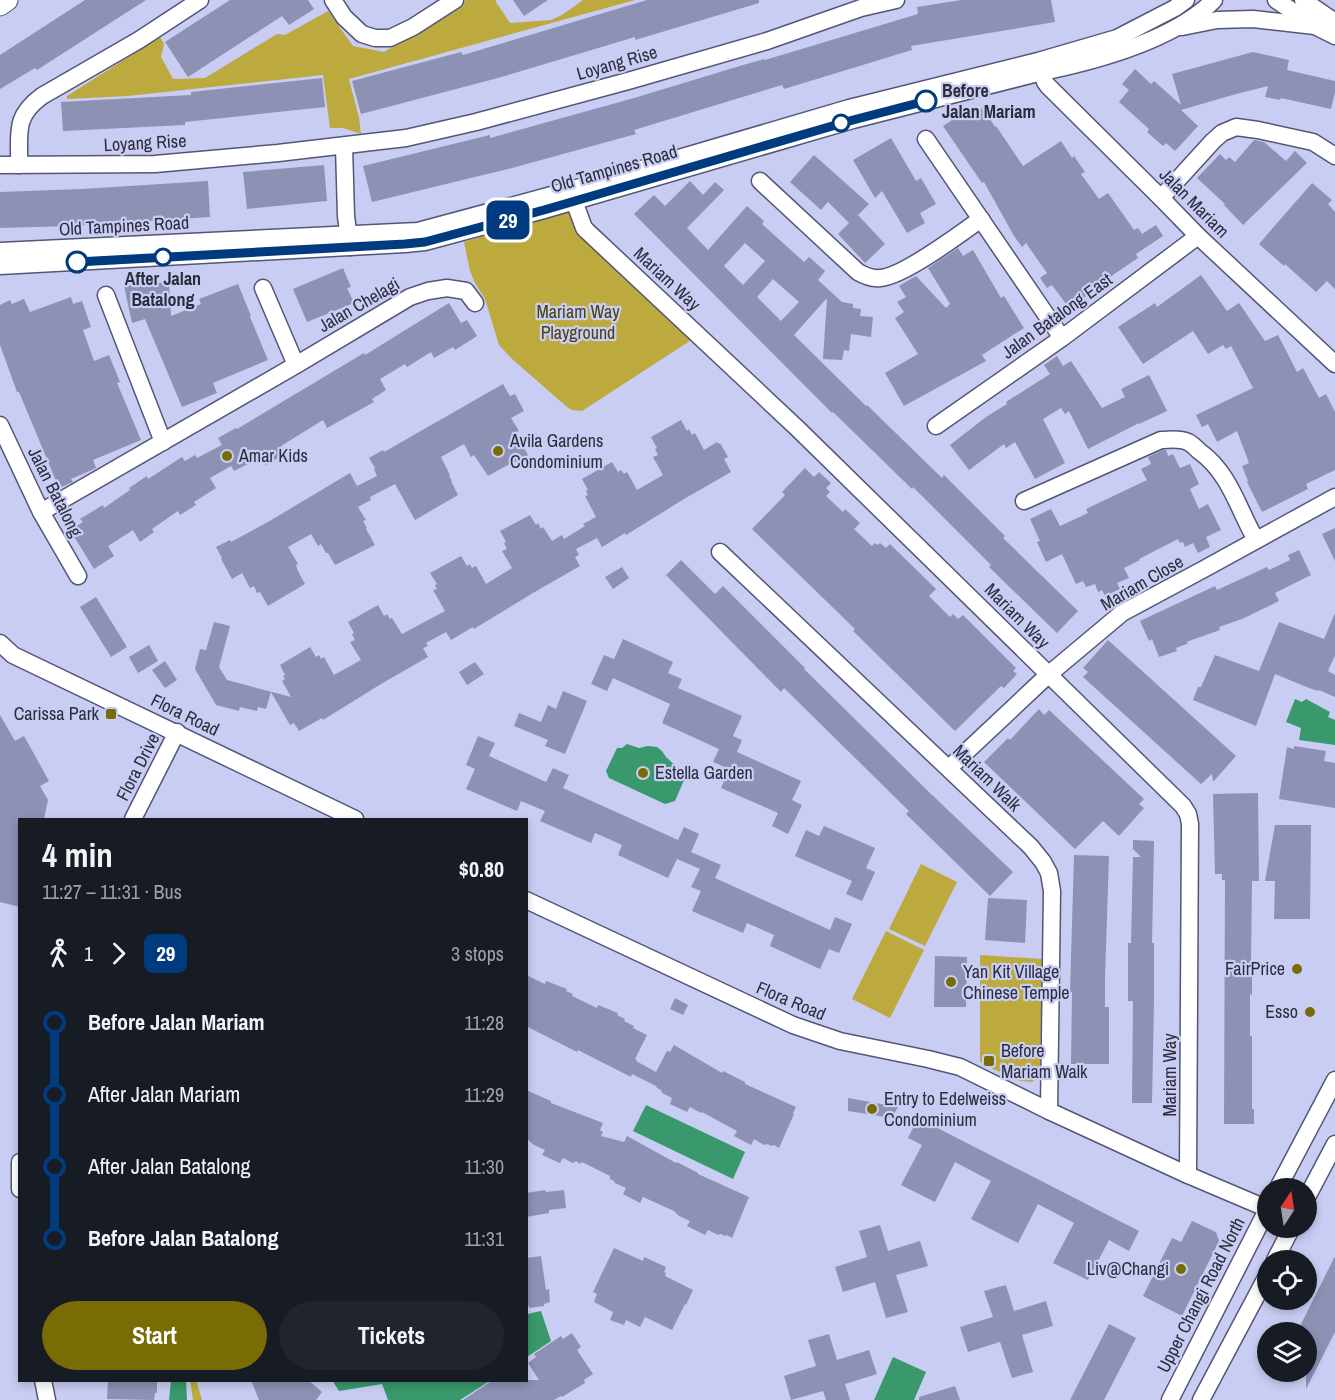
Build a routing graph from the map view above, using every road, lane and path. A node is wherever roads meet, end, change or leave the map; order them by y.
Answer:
1 (7, 0) edge
2 (200, 0) edge
3 (333, 0) edge
4 (454, 0) edge
5 (896, 0) edge
6 (1214, 0) edge
7 (1276, 0) edge
8 (1303, 0) edge
9 (1180, 3) edge
10 (0, 5) edge
11 (1335, 22) edge
12 (1315, 26) junction
13 (1174, 29) junction
14 (1335, 36) edge
15 (1040, 66) junction
16 (926, 139) dead end
17 (344, 146) junction
18 (1335, 156) edge
19 (0, 165) edge
20 (19, 165) junction
21 (760, 181) dead end
22 (572, 196) junction
23 (1161, 198) junction
24 (981, 219) junction
25 (1198, 236) junction
26 (350, 241) junction
27 (0, 251) edge
28 (0, 266) edge
29 (263, 288) dead end
30 (106, 295) dead end
31 (475, 303) dead end
32 (1062, 338) junction
33 (1335, 364) edge
34 (296, 365) junction
35 (0, 425) edge
36 (936, 426) dead end
37 (163, 442) junction
38 (1335, 497) edge
39 (1024, 501) dead end
40 (41, 512) junction
41 (1256, 540) junction
42 (720, 552) dead end
43 (78, 576) dead end
44 (0, 643) edge
45 (1048, 675) junction
46 (177, 732) junction
47 (949, 768) junction
48 (134, 818) edge
49 (353, 818) edge
50 (528, 901) edge
51 (1335, 1080) edge
52 (1049, 1111) junction
53 (1335, 1144) edge
54 (1188, 1175) junction
55 (1283, 1178) edge
56 (1317, 1178) edge
57 (1257, 1204) edge
58 (1257, 1228) edge
59 (1257, 1295) edge
60 (43, 1382) edge
61 (47, 1400) edge
62 (1170, 1400) edge
63 (1201, 1400) edge

1 - 10 main road
2 - 20 street
3 - 4 street
5 - 17 street, Loyang Rise
6 - 13 street, Old Tampines Road
7 - 12 street
8 - 11 street
9 - 15 street, Old Tampines Road
12 - 13 street
12 - 14 street
13 - 15 street, Old Tampines Road
15 - 22 street, Old Tampines Road
15 - 23 street, Jalan Mariam
16 - 24 street
17 - 20 street, Loyang Rise
17 - 26 street
18 - 23 street
19 - 20 street, Loyang Rise
21 - 24 street
22 - 26 street, Old Tampines Road
22 - 45 street, Mariam Way
23 - 25 street, Jalan Mariam
24 - 32 street
25 - 32 street, Jalan Batalong East
25 - 33 street, Jalan Mariam
26 - 27 street, Old Tampines Road
26 - 28 street, Old Tampines Road
29 - 34 street
30 - 37 street
31 - 34 street, Jalan Chelagi
32 - 36 street, Jalan Batalong East
34 - 37 street, Jalan Chelagi
35 - 40 street, Jalan Batalong
37 - 40 street, Jalan Chelagi
38 - 41 street, Mariam Close
39 - 41 street
40 - 43 street, Jalan Batalong
41 - 45 street, Mariam Close
42 - 47 street, Mariam Walk
44 - 46 street, Flora Road
45 - 47 street, Mariam Close
45 - 54 street, Mariam Way
46 - 48 street, Flora Drive
46 - 49 street, Flora Road
47 - 52 street, Mariam Walk
50 - 52 street, Flora Road
51 - 55 street
52 - 54 street
53 - 56 street
54 - 57 street
58 - 62 street, Upper Changi Road North
59 - 63 street
60 - 61 street

